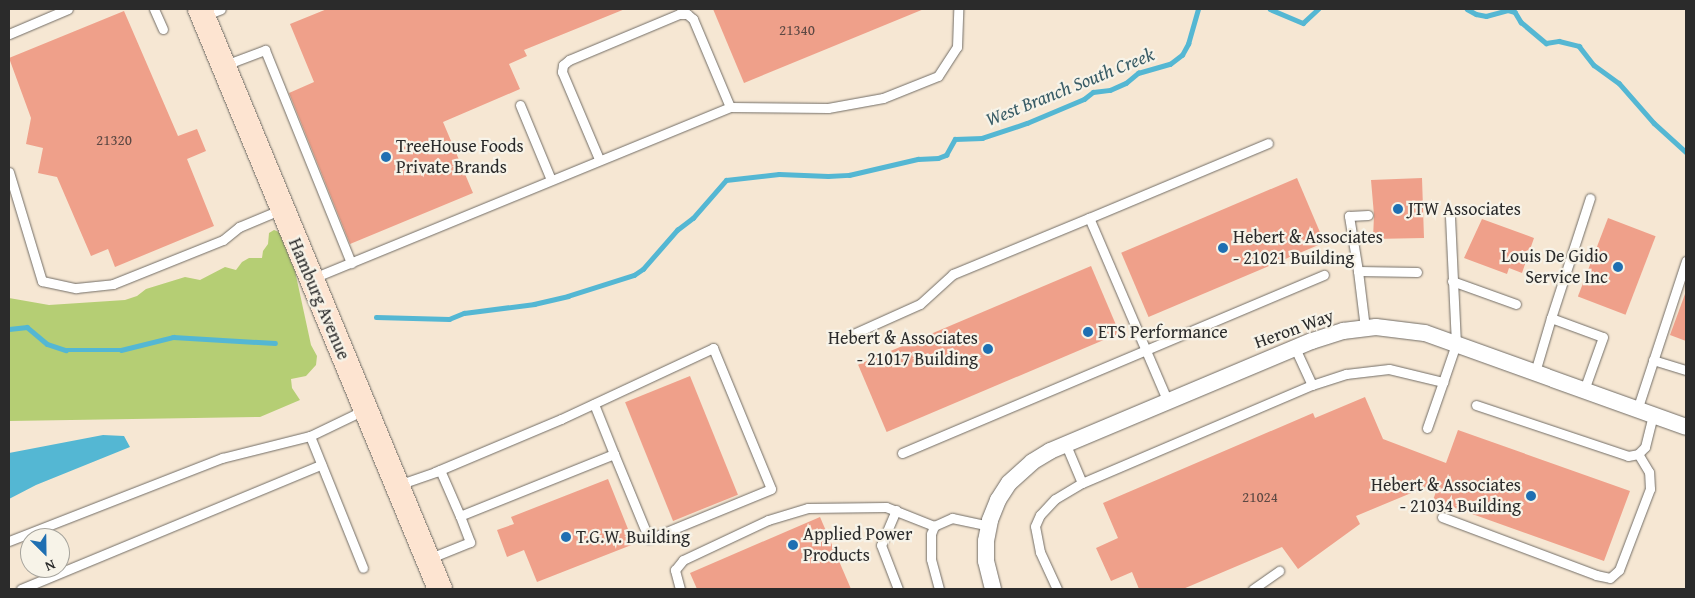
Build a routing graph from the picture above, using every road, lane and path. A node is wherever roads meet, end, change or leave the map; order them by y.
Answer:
1 (68, 9) edge
2 (154, 9) edge
3 (958, 9) edge
4 (208, 11) edge
5 (163, 29) dead end
6 (9, 34) edge
7 (224, 66) junction
8 (520, 105) dead end
9 (730, 107) junction
10 (1268, 143) dead end
11 (599, 159) junction
12 (9, 172) edge
13 (551, 180) junction
14 (1590, 198) dead end
15 (282, 209) junction
16 (1450, 215) dead end
17 (1368, 216) dead end
18 (1089, 218) junction
19 (1686, 261) edge
20 (351, 263) junction
21 (1358, 271) junction
22 (1417, 272) dead end
23 (1324, 275) dead end
24 (311, 279) junction
25 (1452, 281) junction
26 (1516, 304) dead end
27 (1551, 318) junction
28 (1365, 328) junction
29 (853, 334) dead end
30 (1456, 344) junction
31 (1295, 348) junction
32 (1146, 350) junction
33 (1653, 360) junction
34 (1686, 370) edge
35 (1535, 372) junction
36 (1443, 382) junction
37 (1312, 385) junction
38 (1584, 390) junction
39 (1168, 402) junction
40 (594, 404) junction
41 (1476, 405) dead end
42 (365, 409) junction
43 (1645, 412) junction
44 (1686, 427) edge
45 (1427, 428) dead end
46 (310, 436) junction
47 (1066, 445) junction
48 (902, 453) dead end
49 (614, 454) junction
50 (1638, 454) junction
51 (321, 465) junction
52 (440, 470) junction
53 (1082, 482) junction
54 (397, 485) junction
55 (896, 510) junction
56 (460, 516) junction
57 (1442, 517) dead end
58 (934, 526) junction
59 (989, 526) junction
60 (9, 541) edge
61 (427, 560) junction
62 (363, 568) dead end
63 (1279, 571) dead end
64 (21, 589) edge
65 (440, 589) edge
66 (680, 589) edge
67 (898, 589) edge
68 (939, 589) edge
69 (993, 589) edge
70 (1057, 589) edge
71 (1253, 589) edge

1 - 6 lane
2 - 5 lane
3 - 9 lane
4 - 7 street, Hamburg Avenue
7 - 15 street, Hamburg Avenue
7 - 20 lane
8 - 13 lane
9 - 11 lane
9 - 11 lane
10 - 18 lane
11 - 13 lane
12 - 15 lane
13 - 20 lane
14 - 27 lane
15 - 24 street, Hamburg Avenue
16 - 25 lane
17 - 21 lane
18 - 29 lane
18 - 32 lane
19 - 33 lane
20 - 24 lane
21 - 22 lane
21 - 28 lane
23 - 32 lane
24 - 42 street, Hamburg Avenue
25 - 26 lane
25 - 30 lane
27 - 35 lane
27 - 38 lane
28 - 30 street, Heron Way
28 - 31 street, Heron Way
30 - 35 street, Heron Way
30 - 36 lane
31 - 37 lane
31 - 39 street, Heron Way
32 - 39 lane
32 - 48 lane
33 - 34 lane
33 - 43 lane
35 - 38 street, Heron Way
36 - 37 lane
36 - 45 lane
37 - 53 lane
38 - 43 street, Heron Way
39 - 47 street, Heron Way
40 - 49 lane
40 - 49 lane
40 - 52 lane
41 - 50 lane
42 - 46 lane
42 - 54 street, Hamburg Avenue
43 - 44 street, Heron Way
43 - 50 lane
46 - 51 lane
46 - 60 lane
47 - 53 lane
47 - 59 street, Heron Way
49 - 56 lane
50 - 57 lane
51 - 62 lane
51 - 64 lane
52 - 54 lane
52 - 56 lane
53 - 70 lane
54 - 61 street, Hamburg Avenue
55 - 58 lane
55 - 66 lane
55 - 67 lane
56 - 61 lane
58 - 59 lane
58 - 68 lane
59 - 69 street, Heron Way
61 - 65 street, Hamburg Avenue
63 - 71 lane

